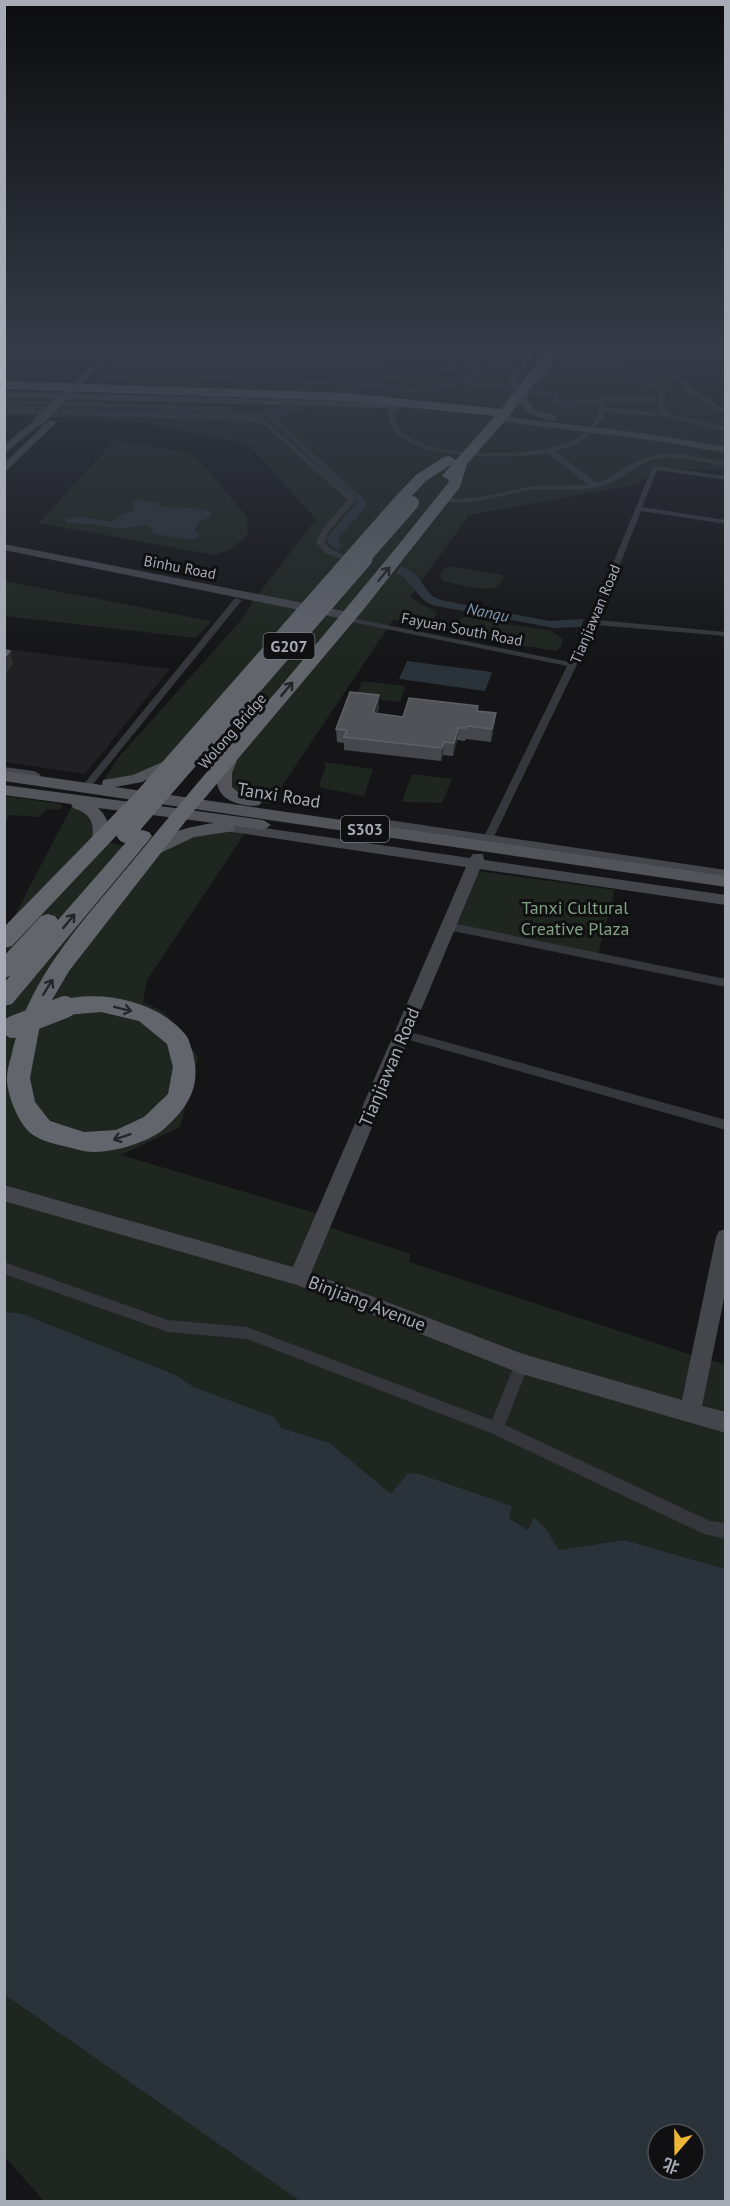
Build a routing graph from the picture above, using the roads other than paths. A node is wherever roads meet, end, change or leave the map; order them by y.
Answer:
1 (21, 454) edge
2 (300, 454) edge
3 (450, 454) edge
4 (460, 454) edge
5 (530, 454) edge
6 (554, 454) edge
7 (459, 457) junction
8 (726, 464) edge
9 (4, 470) edge
10 (726, 478) edge
11 (594, 485) junction
12 (443, 499) junction
13 (417, 504) junction
14 (638, 508) junction
15 (726, 522) edge
16 (4, 547) edge
17 (4, 553) edge
18 (348, 559) junction
19 (238, 600) junction
20 (294, 608) junction
21 (346, 619) junction
22 (593, 622) junction
23 (726, 633) edge
24 (573, 665) junction
25 (233, 752) junction
26 (174, 761) junction
27 (88, 784) junction
28 (8, 785) edge
29 (138, 801) junction
30 (186, 807) junction
31 (362, 821) junction
32 (224, 827) junction
33 (307, 829) junction
34 (386, 832) junction
35 (100, 840) junction
36 (481, 852) junction
37 (150, 854) junction
38 (726, 875) edge
39 (726, 882) edge
40 (726, 891) edge
41 (726, 900) edge
42 (447, 926) junction
43 (4, 941) edge
44 (4, 970) edge
45 (726, 983) edge
46 (4, 998) edge
47 (4, 1033) edge
48 (403, 1034) junction
49 (726, 1125) edge
50 (4, 1193) edge
51 (726, 1237) edge
52 (4, 1268) edge
53 (299, 1277) junction
54 (522, 1364) junction
55 (690, 1414) junction
56 (726, 1423) edge
57 (496, 1428) junction
58 (726, 1531) edge

1 - 9 street
2 - 18 street
3 - 7 street
4 - 7 highway, G207
5 - 7 street
6 - 11 street
7 - 12 highway
7 - 13 highway, Wolong Bridge / G207
7 - 18 highway
8 - 11 street
10 - 14 street, Tianjiawan Road
11 - 12 street
21 -> 12 highway
13 - 44 highway, Wolong Bridge / G207, bridge
46 -> 13 highway, Wolong Bridge / G207
14 - 15 street
14 - 22 street, Tianjiawan Road
16 - 20 street, Binhu Road
17 - 19 street, Binhu Road
18 - 20 highway
19 - 20 street, Binhu Road
19 - 27 street
20 - 21 street, Binhu Road
20 - 26 highway
21 - 24 street, Fayuan South Road
25 -> 21 highway
22 - 23 street
22 - 24 street, Tianjiawan Road
24 - 36 street, Tianjiawan Road
25 - 30 highway
25 - 31 main road
26 - 27 main road
26 - 29 highway
27 - 28 main road, Tanxi Road / S303
27 - 28 main road
27 - 29 main road, Tanxi Road / S303
28 - 29 main road, Tanxi Road / S303
28 - 35 main road
29 - 30 main road, Tanxi Road / S303
29 - 35 highway
30 - 33 main road, Tanxi Road / S303
30 - 34 main road, Tanxi Road / S303
30 - 37 highway
31 - 34 main road
31 - 36 street
32 - 33 main road
32 - 36 street
32 - 37 main road
33 - 36 main road, Tanxi Road / S303
34 - 36 main road, Tanxi Road / S303
35 - 43 highway
36 - 38 street
36 - 39 main road, Tanxi Road / S303
36 - 40 main road, Tanxi Road / S303
36 - 41 street
36 - 42 street, Tianjiawan Road
47 -> 37 highway, bridge
42 - 45 street
42 - 48 street, Tianjiawan Road
48 - 49 street
48 - 53 street, Tianjiawan Road
50 - 53 street, Binjiang Avenue
51 - 55 street
52 - 57 street
53 - 54 street, Binjiang Avenue
54 - 55 street, Binjiang Avenue
54 - 57 street
55 - 56 street, Binjiang Avenue
57 - 58 street

